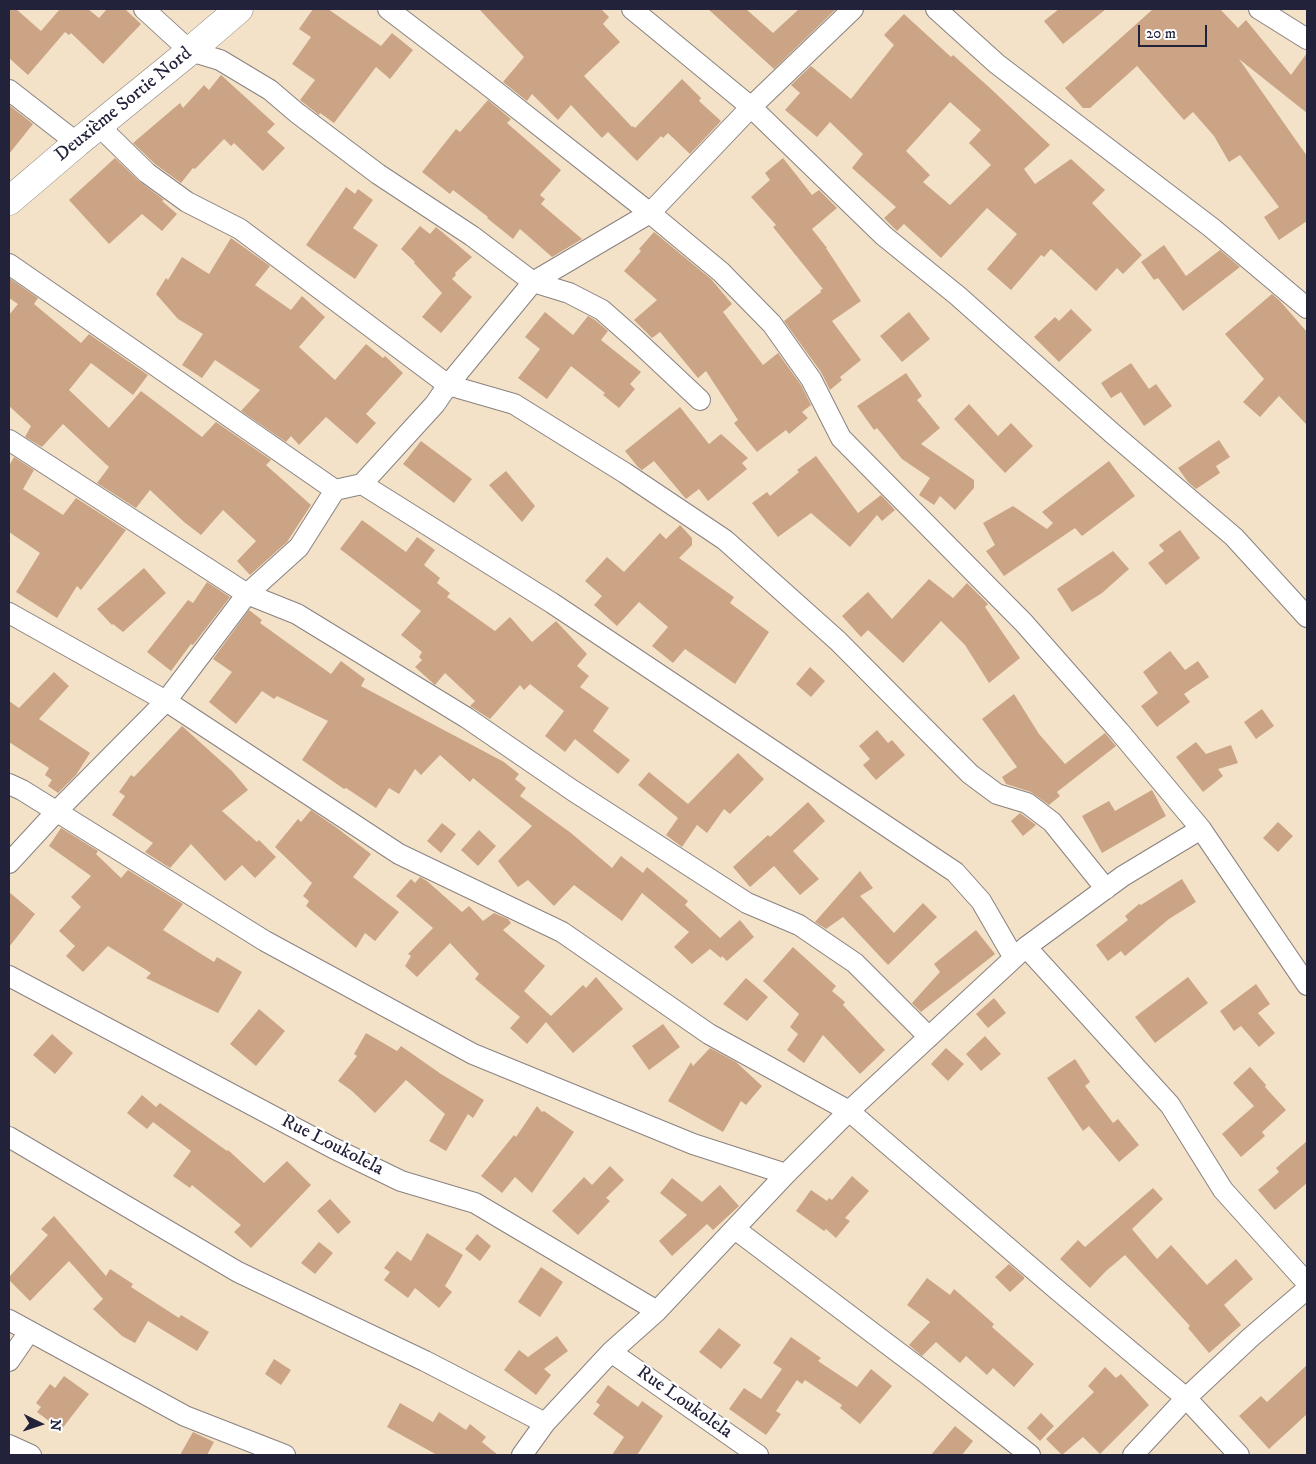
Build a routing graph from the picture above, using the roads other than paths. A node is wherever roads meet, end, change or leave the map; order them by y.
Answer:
1 (144, 9) edge
2 (239, 9) edge
3 (388, 9) edge
4 (632, 9) edge
5 (853, 9) edge
6 (936, 9) edge
7 (1259, 9) edge
8 (1307, 39) edge
9 (190, 51) junction
10 (9, 90) edge
11 (751, 107) junction
12 (98, 125) junction
13 (77, 143) junction
14 (9, 201) edge
15 (650, 213) junction
16 (9, 264) edge
17 (533, 282) junction
18 (1307, 308) edge
19 (448, 385) junction
20 (700, 400) dead end
21 (9, 440) edge
22 (362, 484) junction
23 (336, 490) junction
24 (247, 594) junction
25 (9, 613) edge
26 (1307, 617) edge
27 (166, 701) junction
28 (9, 784) edge
29 (56, 812) junction
30 (1201, 828) junction
31 (9, 863) edge
32 (1106, 889) junction
33 (1020, 952) junction
34 (9, 976) edge
35 (1307, 985) edge
36 (929, 1037) junction
37 (849, 1111) junction
38 (9, 1137) edge
39 (786, 1174) junction
40 (735, 1229) junction
41 (1307, 1284) edge
42 (1307, 1289) edge
43 (657, 1311) junction
44 (9, 1320) edge
45 (29, 1332) junction
46 (611, 1352) junction
47 (9, 1361) edge
48 (1186, 1398) junction
49 (545, 1423) junction
50 (9, 1445) edge
51 (31, 1455) edge
52 (285, 1455) edge
53 (522, 1455) edge
54 (758, 1455) edge
55 (1030, 1455) edge
56 (1133, 1455) edge
57 (1239, 1455) edge

1 - 9 street
2 - 9 main road, Deuxième Sortie Nord
3 - 15 street
4 - 11 street
5 - 11 street
6 - 18 street
7 - 8 street
9 - 12 main road, Deuxième Sortie Nord
9 - 17 street
10 - 13 street
11 - 15 street
11 - 26 street
12 - 13 main road, Deuxième Sortie Nord
12 - 19 street
13 - 14 main road, Deuxième Sortie Nord
15 - 17 street
15 - 30 street
16 - 23 street
17 - 19 street
17 - 20 street
19 - 22 street
19 - 32 street
21 - 24 street
22 - 23 street
22 - 33 street
23 - 24 street
24 - 27 street
24 - 36 street
25 - 27 street
27 - 29 street
27 - 37 street
28 - 29 street
29 - 31 street
29 - 39 street
30 - 32 street
30 - 35 street
32 - 33 street
33 - 36 street
33 - 41 street
34 - 43 street, Rue Loukolela
36 - 37 street
37 - 39 street
37 - 48 street
38 - 49 street
39 - 40 street
40 - 43 street
40 - 55 street
42 - 48 street
43 - 46 street
44 - 45 street
45 - 47 street
45 - 52 street
46 - 49 street
46 - 54 street, Rue Loukolela
48 - 56 street
48 - 57 street
49 - 53 street
50 - 51 street

